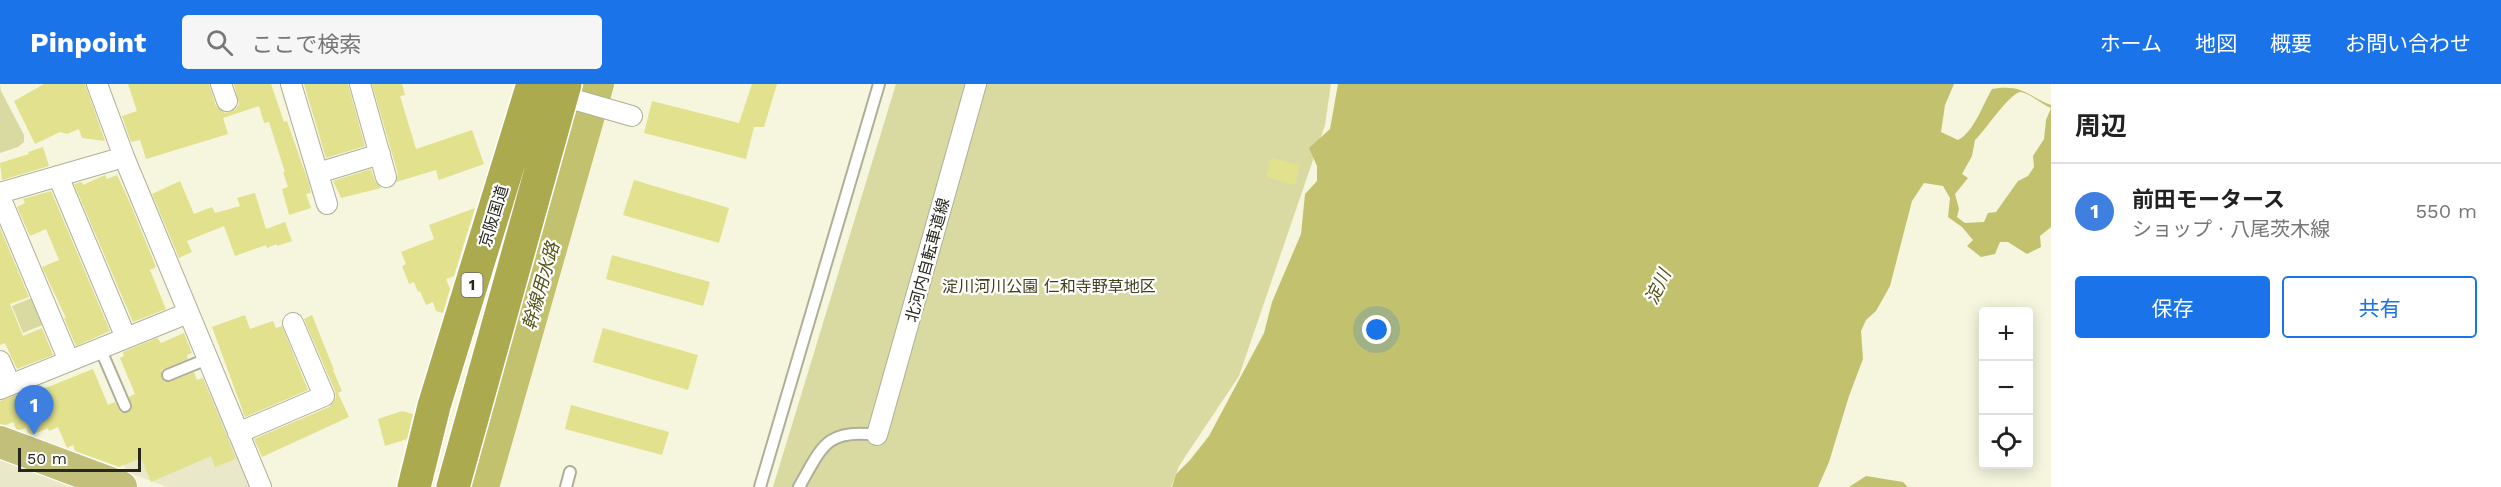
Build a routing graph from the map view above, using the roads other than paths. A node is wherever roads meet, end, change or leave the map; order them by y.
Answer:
1 (97, 84) edge
2 (291, 84) edge
3 (360, 84) edge
4 (879, 84) edge
5 (976, 84) edge
6 (569, 95) edge
7 (632, 116) dead end
8 (380, 154) junction
9 (124, 157) junction
10 (318, 173) junction
11 (58, 176) junction
12 (386, 177) dead end
13 (0, 195) edge
14 (327, 204) dead end
15 (188, 313) junction
16 (293, 323) dead end
17 (126, 338) junction
18 (100, 348) junction
19 (207, 359) junction
20 (0, 361) edge
21 (69, 361) junction
22 (168, 375) dead end
23 (5, 387) edge
24 (125, 406) dead end
25 (238, 433) junction
26 (877, 435) joint
27 (0, 442) edge
28 (570, 472) dead end
29 (121, 487) edge
30 (261, 487) edge
31 (414, 487) edge
32 (453, 487) edge
33 (566, 487) edge
34 (760, 487) edge
35 (799, 487) edge

1 - 9 street
2 - 10 street
3 - 8 street
4 - 34 lane
5 - 26 street, 北河内自転車道線
6 - 7 street
6 - 31 highway, 京阪国道 / 1
6 - 32 highway, 京阪国道 / 1
8 - 10 street
8 - 12 street
9 - 11 street
9 - 15 street
10 - 14 street
11 - 13 street
11 - 17 street
13 - 21 street
15 - 17 street
15 - 19 street
16 - 25 street
17 - 18 street
18 - 21 street
18 - 24 lane
19 - 22 lane
19 - 25 street
20 - 23 street
21 - 23 street
25 - 30 street
26 - 35 lane
27 - 29 main road
28 - 33 lane

